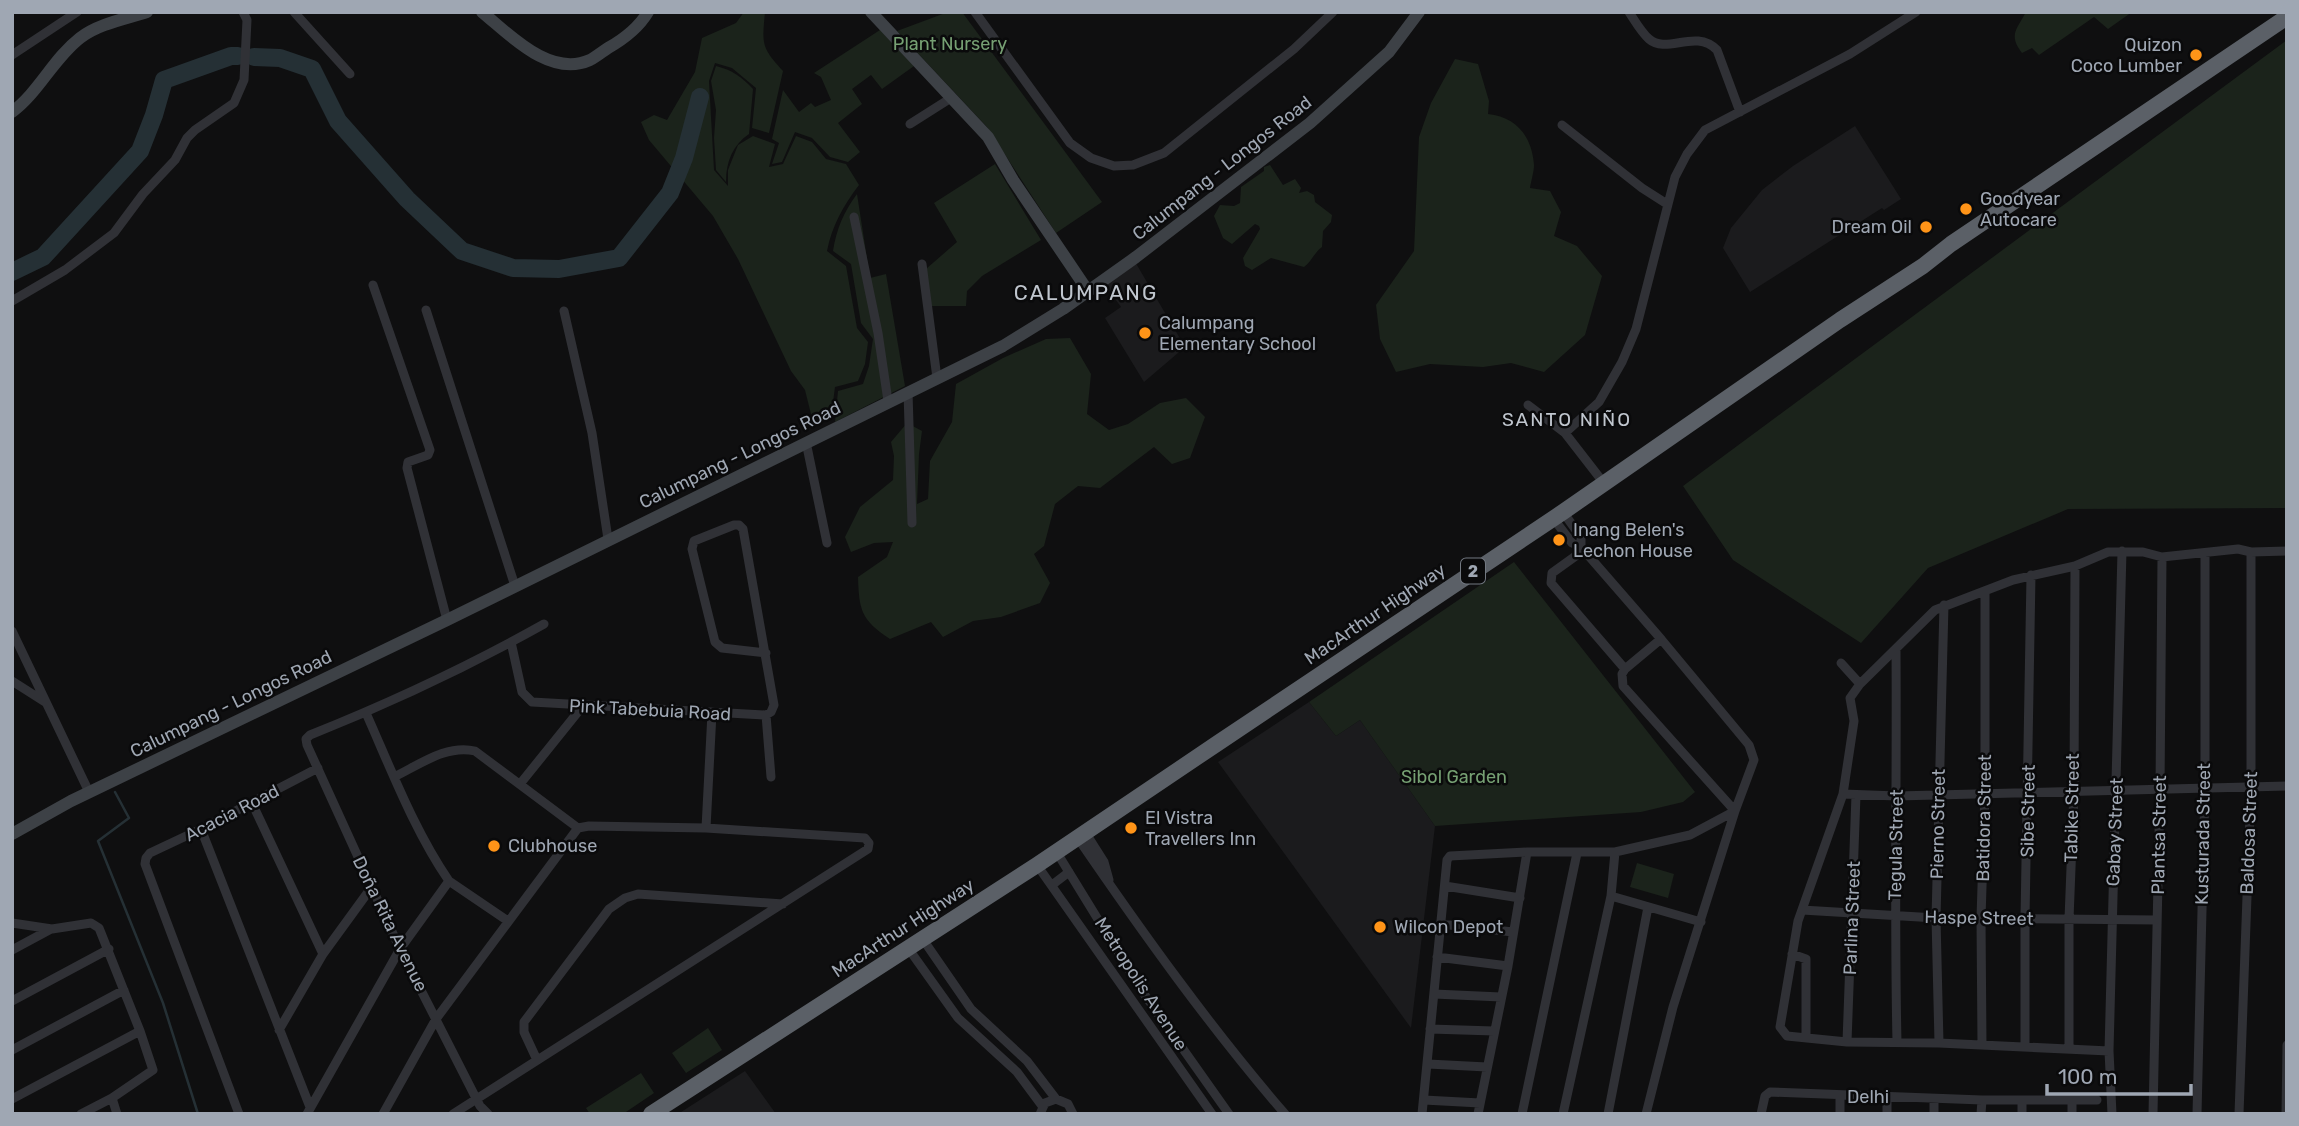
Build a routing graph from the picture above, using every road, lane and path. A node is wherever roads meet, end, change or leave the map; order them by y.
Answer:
1 (77, 12) edge
2 (147, 12) edge
3 (243, 12) edge
4 (294, 12) edge
5 (482, 12) edge
6 (648, 12) edge
7 (871, 12) edge
8 (975, 12) edge
9 (1333, 12) edge
10 (1419, 12) edge
11 (1629, 12) edge
12 (1916, 12) edge
13 (2287, 17) edge
14 (12, 55) edge
15 (350, 74) dead end
16 (951, 98) junction
17 (12, 112) edge
18 (1740, 112) junction
19 (910, 124) dead end
20 (1562, 125) dead end
21 (1667, 204) junction
22 (854, 216) dead end
23 (922, 264) dead end
24 (373, 285) dead end
25 (1088, 291) junction
26 (12, 301) edge
27 (426, 310) dead end
28 (564, 311) dead end
29 (937, 379) junction
30 (908, 392) junction
31 (888, 401) junction
32 (1528, 405) dead end
33 (1565, 433) junction
34 (806, 442) junction
35 (1603, 482) junction
36 (1558, 515) junction
37 (912, 523) dead end
38 (608, 539) junction
39 (827, 543) dead end
40 (1583, 548) junction
41 (2122, 551) junction
42 (2287, 551) edge
43 (2251, 552) junction
44 (2205, 554) junction
45 (2162, 557) junction
46 (2075, 566) junction
47 (2031, 575) junction
48 (515, 586) junction
49 (1985, 591) junction
50 (1944, 605) junction
51 (446, 620) junction
52 (544, 624) dead end
53 (12, 631) edge
54 (1661, 639) junction
55 (511, 642) junction
56 (1896, 649) junction
57 (766, 653) junction
58 (1841, 663) dead end
59 (1625, 669) junction
60 (12, 681) edge
61 (1860, 684) junction
62 (46, 703) junction
63 (582, 707) junction
64 (366, 713) junction
65 (712, 713) junction
66 (766, 715) junction
67 (318, 768) junction
68 (394, 777) junction
69 (771, 777) dead end
70 (520, 784) junction
71 (2287, 786) edge
72 (2205, 788) junction
73 (2251, 788) junction
74 (2160, 789) junction
75 (2074, 791) junction
76 (2117, 791) junction
77 (89, 792) junction
78 (1985, 792) junction
79 (2029, 792) junction
80 (1843, 794) junction
81 (1856, 795) junction
82 (1939, 795) junction
83 (1897, 796) junction
84 (252, 803) junction
85 (1735, 811) junction
86 (578, 828) junction
87 (706, 828) junction
88 (201, 829) junction
89 (12, 834) edge
90 (1081, 835) junction
91 (1056, 851) junction
92 (1527, 852) junction
93 (1615, 852) junction
94 (1577, 853) junction
95 (1037, 864) junction
96 (1069, 872) junction
97 (449, 881) junction
98 (1052, 886) junction
99 (1445, 886) junction
100 (371, 888) junction
101 (1611, 896) junction
102 (1520, 898) junction
103 (783, 904) junction
104 (1648, 907) junction
105 (1802, 910) junction
106 (1853, 913) junction
107 (1894, 915) junction
108 (1936, 918) junction
109 (1981, 918) junction
110 (2025, 918) junction
111 (2069, 919) junction
112 (2157, 920) junction
113 (508, 921) junction
114 (2112, 921) junction
115 (1701, 922) junction
116 (12, 923) edge
117 (1440, 924) junction
118 (52, 929) junction
119 (1513, 932) junction
120 (922, 938) junction
121 (908, 948) junction
122 (109, 949) junction
123 (400, 949) junction
124 (12, 950) edge
125 (323, 954) junction
126 (1792, 954) junction
127 (1437, 957) junction
128 (1508, 966) junction
129 (124, 990) junction
130 (1434, 994) junction
131 (1501, 997) junction
132 (12, 1001) edge
133 (971, 1009) junction
134 (958, 1018) junction
135 (436, 1019) junction
136 (1430, 1029) junction
137 (279, 1030) junction
138 (140, 1031) junction
139 (1494, 1031) junction
140 (1805, 1038) junction
141 (1847, 1042) junction
142 (1898, 1042) junction
143 (1939, 1043) junction
144 (1982, 1045) junction
145 (2287, 1045) edge
146 (2025, 1047) junction
147 (2069, 1049) junction
148 (12, 1050) edge
149 (2109, 1051) junction
150 (537, 1060) junction
151 (1428, 1064) junction
152 (1487, 1067) junction
153 (1840, 1096) junction
154 (1887, 1096) junction
155 (112, 1098) junction
156 (12, 1099) edge
157 (1056, 1099) junction
158 (1934, 1099) junction
159 (1424, 1100) junction
160 (1982, 1100) junction
161 (2097, 1100) dead end
162 (2022, 1101) junction
163 (2072, 1101) junction
164 (1480, 1103) junction
165 (479, 1106) edge
166 (309, 1110) edge
167 (1041, 1110) edge
168 (657, 1112) edge
169 (81, 1114) edge
170 (117, 1114) edge
171 (239, 1114) edge
172 (383, 1114) edge
173 (453, 1114) edge
174 (488, 1114) edge
175 (1073, 1114) edge
176 (1212, 1114) edge
177 (1229, 1114) edge
178 (1285, 1114) edge
179 (1422, 1114) edge
180 (1478, 1114) edge
181 (1522, 1114) edge
182 (1563, 1114) edge
183 (1608, 1114) edge
184 (1646, 1114) edge
185 (1761, 1114) edge
186 (1840, 1114) edge
187 (1887, 1114) edge
188 (1934, 1114) edge
189 (1981, 1114) edge
190 (2022, 1114) edge
191 (2072, 1114) edge
192 (2112, 1114) edge
193 (2153, 1114) edge
194 (2197, 1114) edge
195 (2239, 1114) edge
196 (2286, 1114) edge

1 - 14 street
2 - 17 street
3 - 26 street
4 - 15 street
5 - 6 street
7 - 16 street
8 - 9 street
10 - 25 street, Calumpang - Longos Road
11 - 18 street
12 - 18 street
13 - 35 highway, MacArthur Highway / 2
16 - 19 street
16 - 25 street
18 - 21 street
20 - 21 street
21 - 33 street
22 - 31 street
23 - 29 street
24 - 51 street
25 - 29 street, Calumpang - Longos Road
27 - 48 street
28 - 38 street
29 - 30 street, Calumpang - Longos Road
30 - 31 street, Calumpang - Longos Road
30 - 37 street
31 - 34 street, Calumpang - Longos Road
32 - 33 street
33 - 35 street
34 - 38 street, Calumpang - Longos Road
34 - 39 street
35 - 36 highway, MacArthur Highway / 2
36 - 40 street
36 - 90 highway, MacArthur Highway / 2
38 - 48 street, Calumpang - Longos Road
40 - 54 street
40 - 59 street
41 - 45 street
41 - 46 street
41 - 76 street, Gabay Street
42 - 43 street
43 - 44 street
43 - 73 street, Baldosa Street
44 - 45 street
44 - 72 street, Kusturada Street
45 - 74 street, Plantsa Street
46 - 47 street
46 - 75 street, Tabike Street
47 - 49 street
47 - 79 street, Sibe Street
48 - 51 street, Calumpang - Longos Road
49 - 50 street
49 - 78 street, Batidora Street
50 - 56 street
50 - 82 street, Pierno Street
51 - 77 street, Calumpang - Longos Road
52 - 55 street
53 - 62 street
54 - 59 street
54 - 85 street
55 - 63 street, Pink Tabebuia Road
55 - 64 street
56 - 61 street
56 - 83 street, Tegula Street
57 - 57 street
57 - 66 street
58 - 61 street
59 - 85 street
60 - 62 street
61 - 80 street
62 - 77 street
63 - 65 street, Pink Tabebuia Road
63 - 70 street
64 - 67 street, Doña Rita Avenue
64 - 68 street
65 - 66 street, Pink Tabebuia Road
65 - 87 street
66 - 69 street
67 - 84 street, Acacia Road
67 - 100 street, Doña Rita Avenue
68 - 70 street
68 - 97 street
70 - 86 street
71 - 73 street
72 - 73 street
72 - 74 street
72 - 194 street, Kusturada Street
73 - 195 street, Baldosa Street
74 - 76 street
74 - 112 street, Plantsa Street
75 - 76 street
75 - 79 street
75 - 111 street, Tabike Street
76 - 114 street, Gabay Street
77 - 89 street, Calumpang - Longos Road
78 - 79 street
78 - 82 street
78 - 109 street, Batidora Street
79 - 110 street, Sibe Street
80 - 81 street
80 - 105 street
81 - 83 street
81 - 106 street, Parlina Street
82 - 83 street
82 - 108 street, Pierno Street
83 - 107 street, Tegula Street
84 - 88 street, Acacia Road
84 - 125 street
85 - 93 street
85 - 115 street
86 - 87 street
86 - 113 street
87 - 103 street
88 - 137 street
88 - 171 street, Acacia Road
90 - 91 highway, MacArthur Highway / 2
90 - 178 street
91 - 95 highway, MacArthur Highway / 2
91 - 96 street, Metropolis Avenue
92 - 94 street
92 - 99 street
92 - 102 street
93 - 94 street
93 - 101 street
94 - 181 street
95 - 98 street, Metropolis Avenue
95 - 120 highway, MacArthur Highway / 2
96 - 98 street
96 - 177 street, Metropolis Avenue
97 - 113 street
97 - 123 street
98 - 176 street, Metropolis Avenue
99 - 102 street
99 - 117 street
100 - 123 street, Doña Rita Avenue
100 - 125 street
101 - 104 street
101 - 182 street
102 - 119 street
103 - 150 street
103 - 150 street
104 - 115 street
104 - 183 street
105 - 106 street, Haspe Street
105 - 126 street
106 - 107 street, Haspe Street
106 - 141 street, Parlina Street
107 - 108 street, Haspe Street
107 - 142 street, Tegula Street
108 - 109 street, Haspe Street
108 - 143 street, Pierno Street
109 - 110 street, Haspe Street
109 - 144 street, Batidora Street
110 - 111 street, Haspe Street
110 - 146 street, Sibe Street
111 - 114 street, Haspe Street
111 - 147 street, Tabike Street
112 - 114 street, Haspe Street
112 - 193 street, Plantsa Street
113 - 135 street
114 - 149 street, Gabay Street
115 - 184 street
116 - 118 street
117 - 119 street
117 - 127 street
118 - 122 street
118 - 124 street
119 - 128 street
120 - 121 highway, MacArthur Highway / 2
120 - 133 street
121 - 134 street
121 - 168 highway, MacArthur Highway / 2
122 - 129 street
122 - 132 street
123 - 135 street, Doña Rita Avenue
123 - 166 street
125 - 137 street
126 - 140 street
126 - 140 street
127 - 128 street
127 - 130 street
128 - 131 street
129 - 138 street
129 - 148 street
130 - 131 street
130 - 136 street
131 - 139 street
133 - 134 street
133 - 157 street
134 - 167 street
135 - 165 street, Doña Rita Avenue
135 - 172 street
136 - 139 street
136 - 151 street
137 - 166 street
138 - 155 street
138 - 156 street
139 - 152 street
140 - 141 street
141 - 142 street
142 - 143 street
143 - 144 street
144 - 146 street
145 - 196 street
146 - 147 street
147 - 149 street
149 - 192 street, Gabay Street
150 - 165 street
151 - 152 street
151 - 159 street
152 - 164 street
153 - 154 street, Delhi
153 - 185 street, Delhi
153 - 186 street
154 - 158 street, Delhi
154 - 187 street
155 - 169 street
155 - 170 street
157 - 167 street
157 - 175 street
158 - 160 street, Delhi
158 - 188 street
159 - 164 street
159 - 179 street
160 - 162 street, Delhi
160 - 189 street
161 - 163 street, Delhi
162 - 163 street, Delhi
162 - 190 street
163 - 191 street
164 - 180 street
165 - 173 street
165 - 174 street, Doña Rita Avenue

